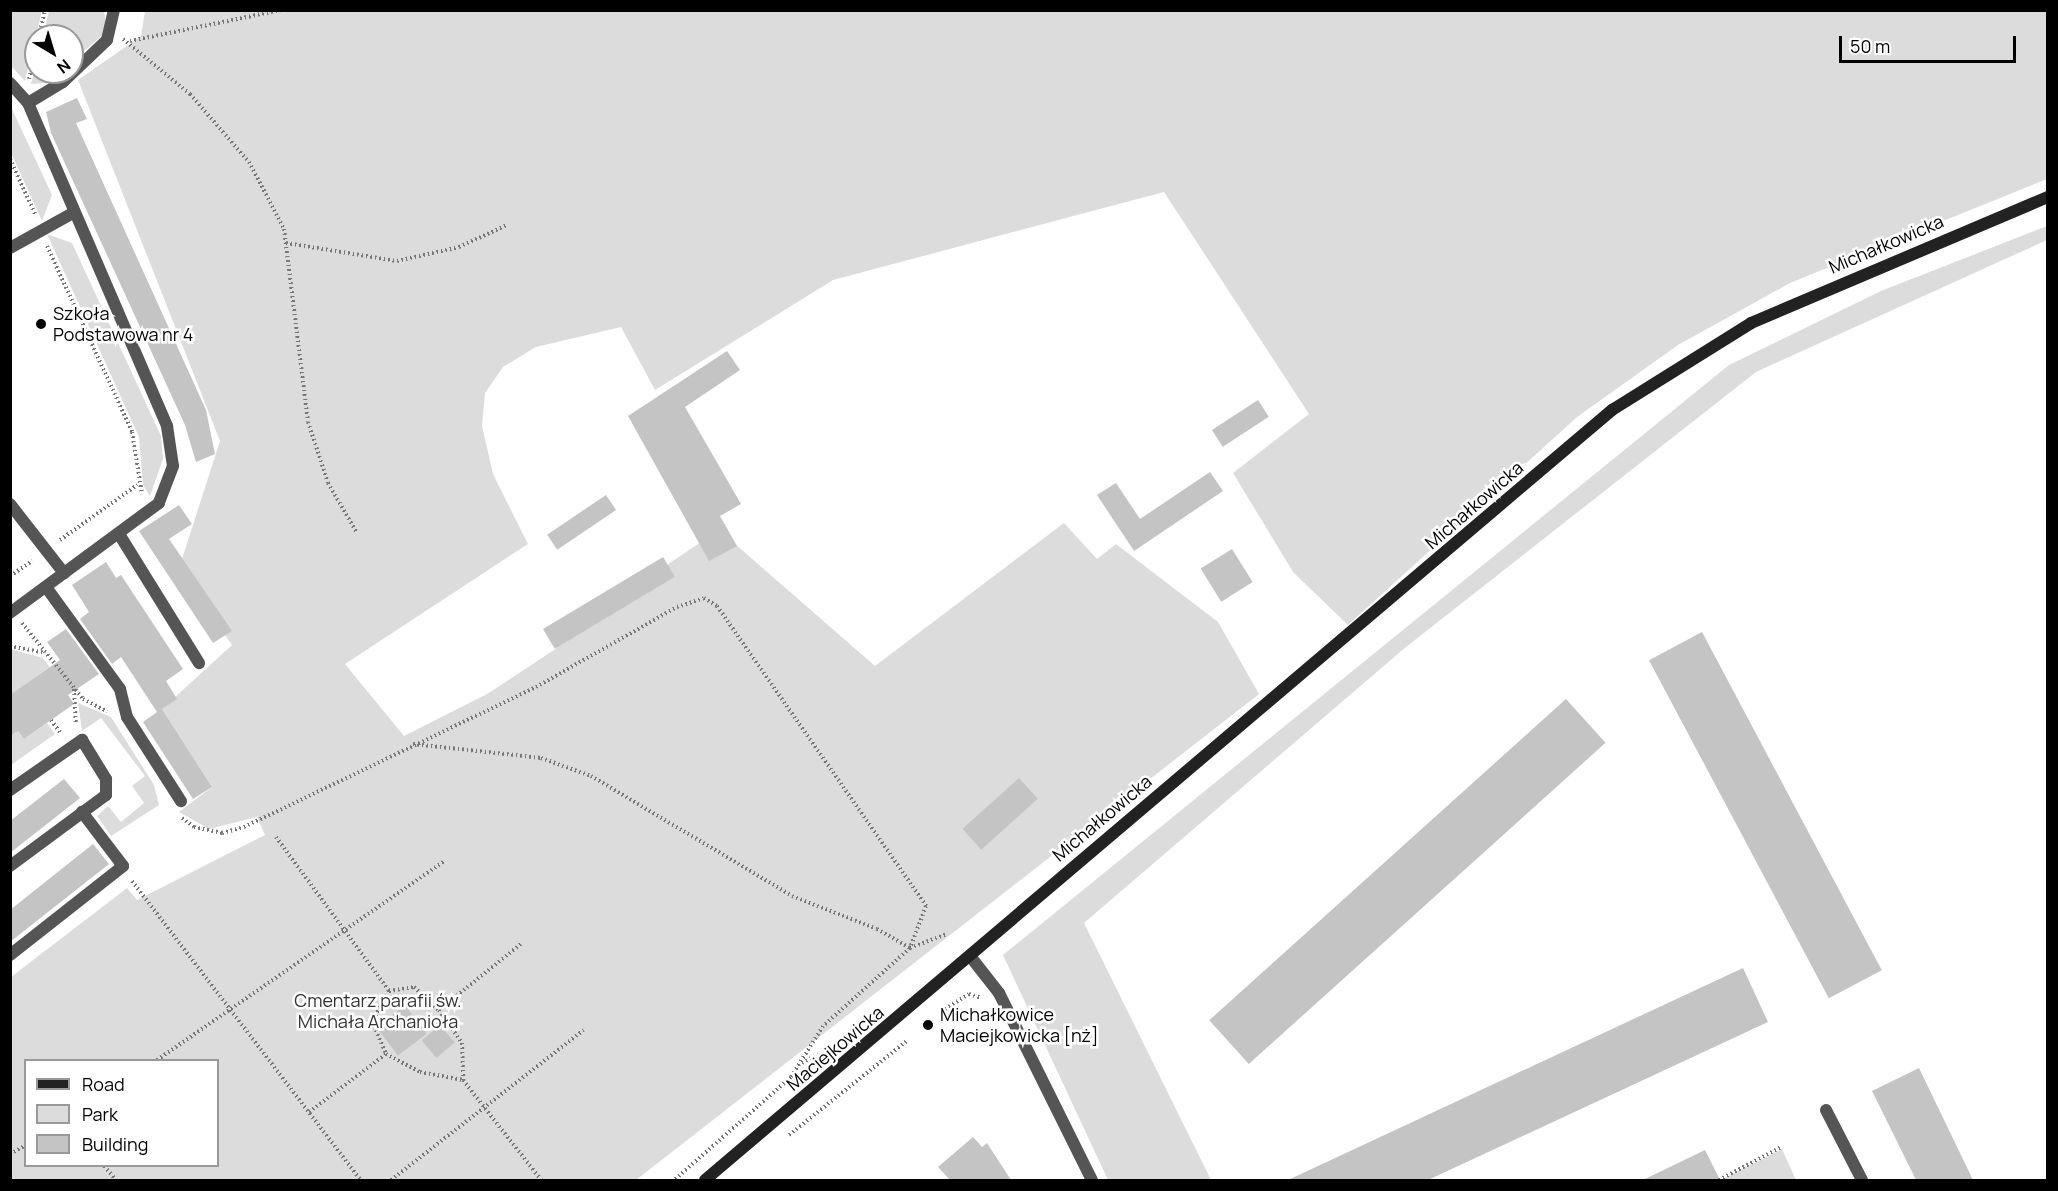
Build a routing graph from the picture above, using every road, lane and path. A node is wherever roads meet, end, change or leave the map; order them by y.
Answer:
1 (281, 10) edge
2 (118, 12) edge
3 (10, 83) edge
4 (29, 84) edge
5 (25, 100) junction
6 (10, 159) edge
7 (2048, 197) edge
8 (74, 213) junction
9 (507, 225) dead end
10 (41, 228) junction
11 (286, 243) junction
12 (10, 248) edge
13 (138, 485) junction
14 (10, 504) edge
15 (153, 508) junction
16 (357, 533) dead end
17 (119, 534) junction
18 (46, 550) junction
19 (64, 573) junction
20 (10, 576) edge
21 (46, 586) junction
22 (12, 612) edge
23 (10, 646) edge
24 (46, 654) junction
25 (200, 663) dead end
26 (74, 688) junction
27 (113, 715) dead end
28 (51, 720) dead end
29 (62, 735) junction
30 (53, 741) dead end
31 (412, 743) junction
32 (10, 790) edge
33 (181, 801) dead end
34 (82, 812) junction
35 (178, 814) dead end
36 (276, 837) dead end
37 (444, 861) dead end
38 (10, 866) edge
39 (122, 867) junction
40 (346, 932) junction
41 (946, 934) dead end
42 (987, 941) joint
43 (522, 943) dead end
44 (910, 948) junction
45 (10, 955) edge
46 (970, 956) junction
47 (389, 991) junction
48 (439, 1010) junction
49 (233, 1011) junction
50 (584, 1030) dead end
51 (908, 1040) dead end
52 (819, 1053) dead end
53 (386, 1054) junction
54 (159, 1059) edge
55 (801, 1064) junction
56 (463, 1080) junction
57 (484, 1106) junction
58 (1826, 1110) dead end
59 (309, 1112) junction
60 (781, 1142) dead end
61 (24, 1145) edge
62 (1781, 1147) dead end
63 (10, 1154) edge
64 (105, 1167) edge
65 (116, 1180) edge
66 (361, 1180) edge
67 (391, 1180) edge
68 (541, 1180) edge
69 (674, 1180) edge
70 (705, 1180) edge
71 (1092, 1180) edge
72 (1719, 1180) edge
73 (1862, 1180) edge

1 - 11 path
2 - 5 street
3 - 5 street
4 - 5 path
5 - 8 street
6 - 10 path
7 - 42 street, Michałkowicka
8 - 10 street
8 - 15 street
9 - 11 path
10 - 12 street
10 - 13 path
11 - 16 path
13 - 15 path
13 - 18 path
14 - 18 street
15 - 17 street
17 - 19 street
17 - 25 street
18 - 19 street
18 - 20 path
19 - 21 street
21 - 22 street
21 - 33 street
22 - 24 path
23 - 24 path
24 - 26 path
26 - 27 path
26 - 29 path
28 - 29 path
29 - 30 path
31 - 35 path
31 - 44 path
31 - 44 path
32 - 34 street
34 - 38 street
34 - 39 street
36 - 40 path
37 - 40 path
39 - 45 street
39 - 49 path
40 - 47 path
40 - 49 path
41 - 44 path
42 - 46 street, Maciejkowicka
43 - 48 path
44 - 55 path
46 - 70 street, Maciejkowicka
46 - 71 street
47 - 48 path
47 - 53 path
48 - 56 path
49 - 54 path
49 - 59 path
50 - 57 path
51 - 60 path
52 - 55 path
53 - 56 path
53 - 59 path
55 - 69 path
56 - 57 path
57 - 67 path
57 - 68 path
58 - 73 street
59 - 66 path
61 - 63 path
62 - 72 path
64 - 65 path

